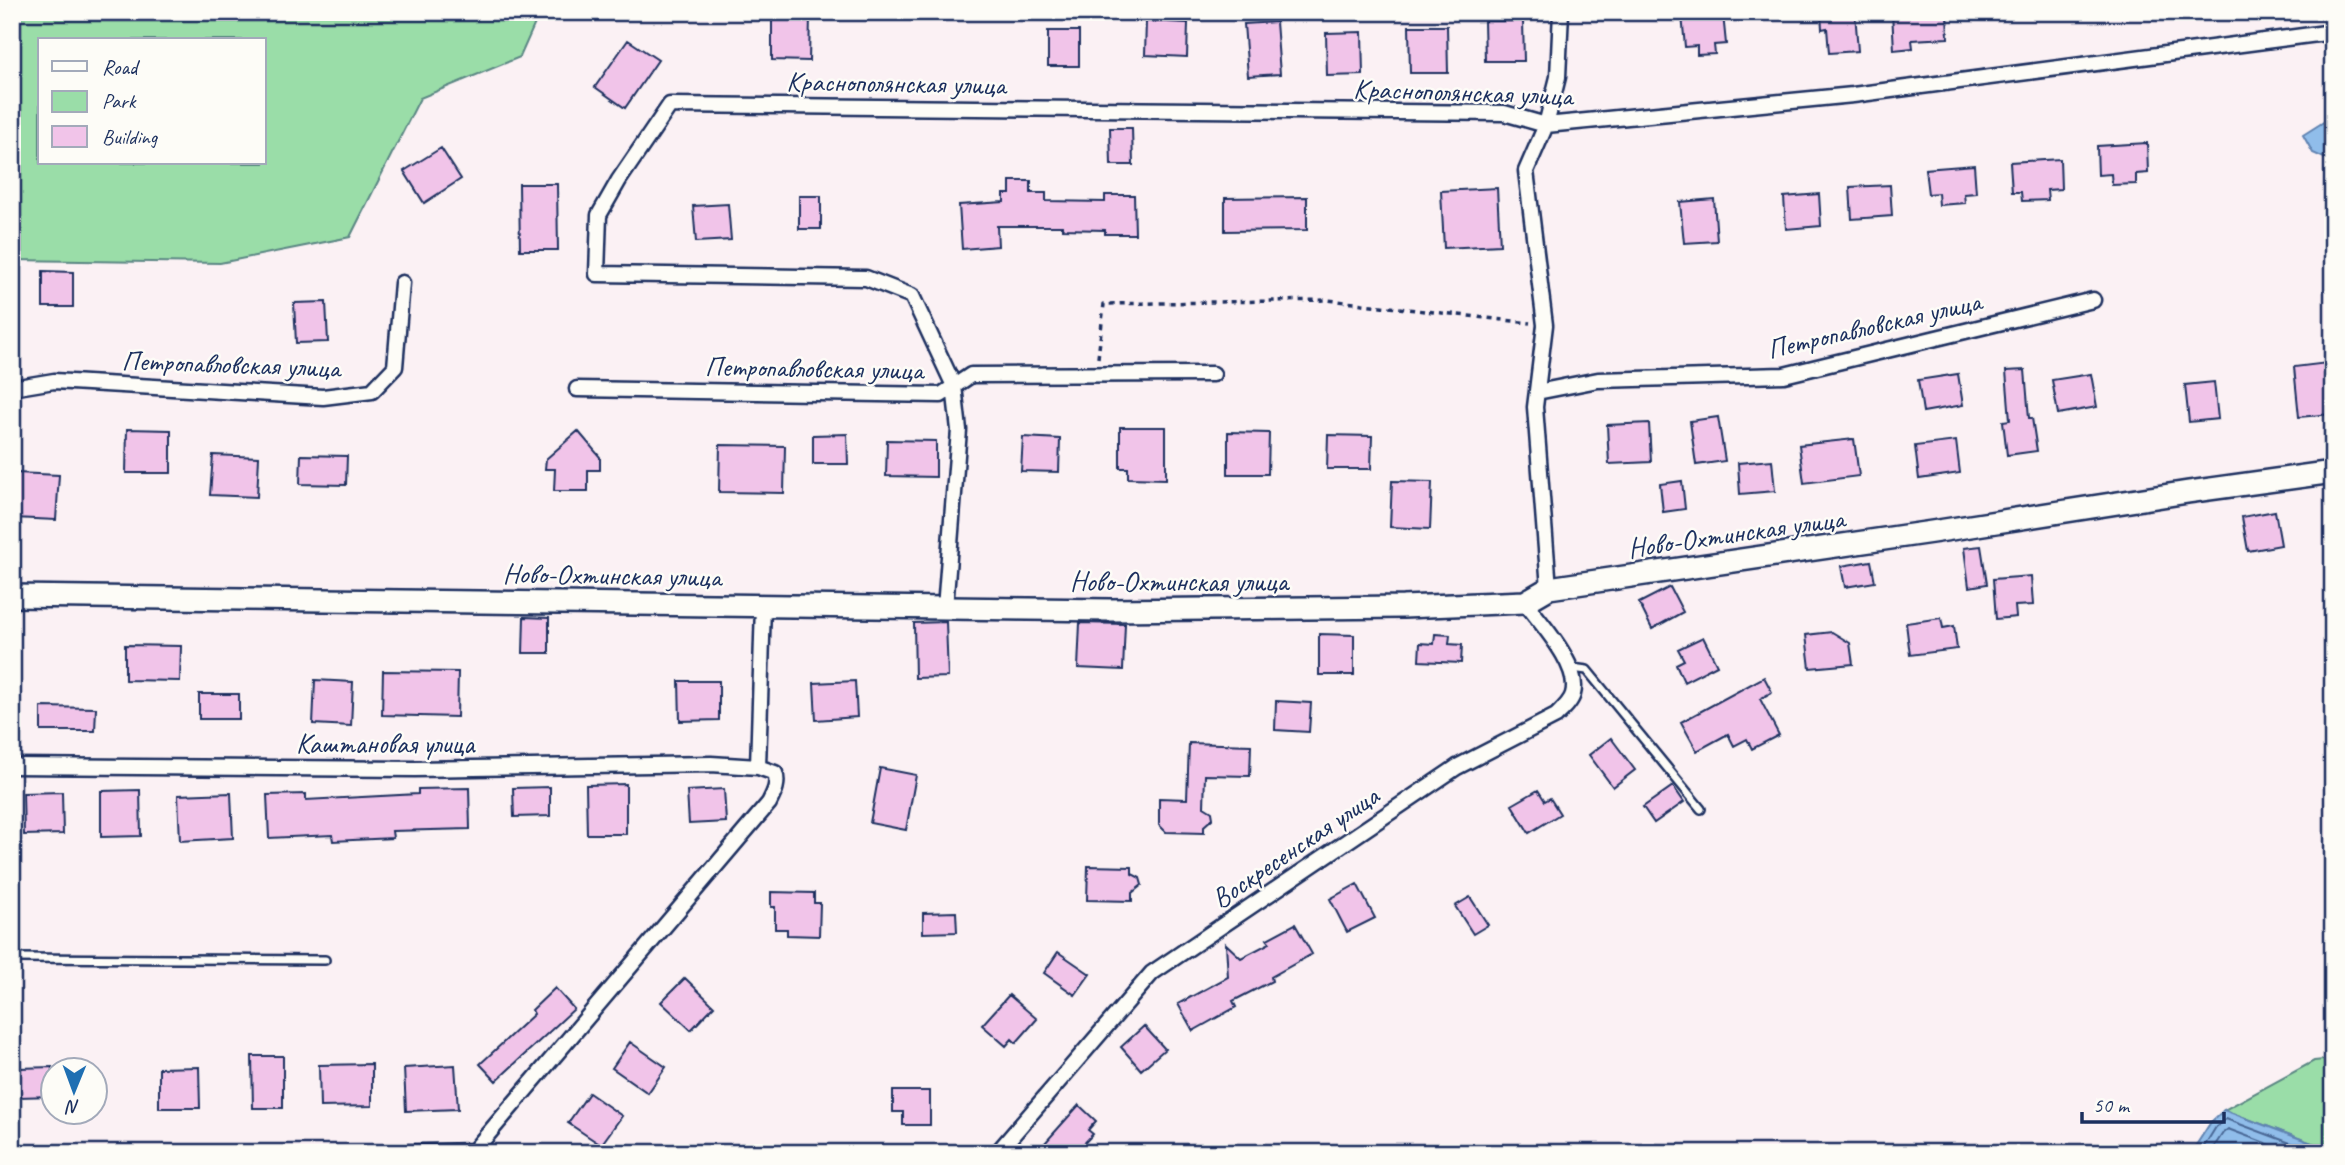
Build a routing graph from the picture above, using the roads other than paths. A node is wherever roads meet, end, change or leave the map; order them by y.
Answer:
1 (1561, 12) edge
2 (2333, 32) edge
3 (1546, 125) junction
4 (402, 283) dead end
5 (2093, 300) dead end
6 (1213, 374) dead end
7 (954, 386) junction
8 (12, 388) edge
9 (577, 389) dead end
10 (1537, 392) junction
11 (2333, 472) edge
12 (1549, 588) junction
13 (12, 596) edge
14 (1525, 602) junction
15 (763, 606) junction
16 (945, 608) junction
17 (1573, 668) junction
18 (12, 766) edge
19 (758, 767) junction
20 (1701, 809) dead end
21 (12, 958) edge
22 (325, 960) dead end
23 (472, 1152) edge
24 (397, 1153) edge
25 (997, 1153) edge

1 - 3 street
2 - 3 street, Краснополянская улица
3 - 7 street, Краснополянская улица
3 - 10 street
4 - 8 street, Петропавловская улица
5 - 10 street, Петропавловская улица
6 - 7 street, Петропавловская улица
7 - 9 street, Петропавловская улица
7 - 16 street
10 - 12 street
11 - 12 street, Ново-Охтинская улица
12 - 14 street, Ново-Охтинская улица
13 - 15 street, Ново-Охтинская улица
14 - 16 street, Ново-Охтинская улица
14 - 17 street
15 - 16 street, Ново-Охтинская улица
15 - 19 street
17 - 20 lane
17 - 25 street, Воскресенская улица
18 - 19 street, Каштановая улица
19 - 23 street
21 - 22 lane
23 - 24 street

